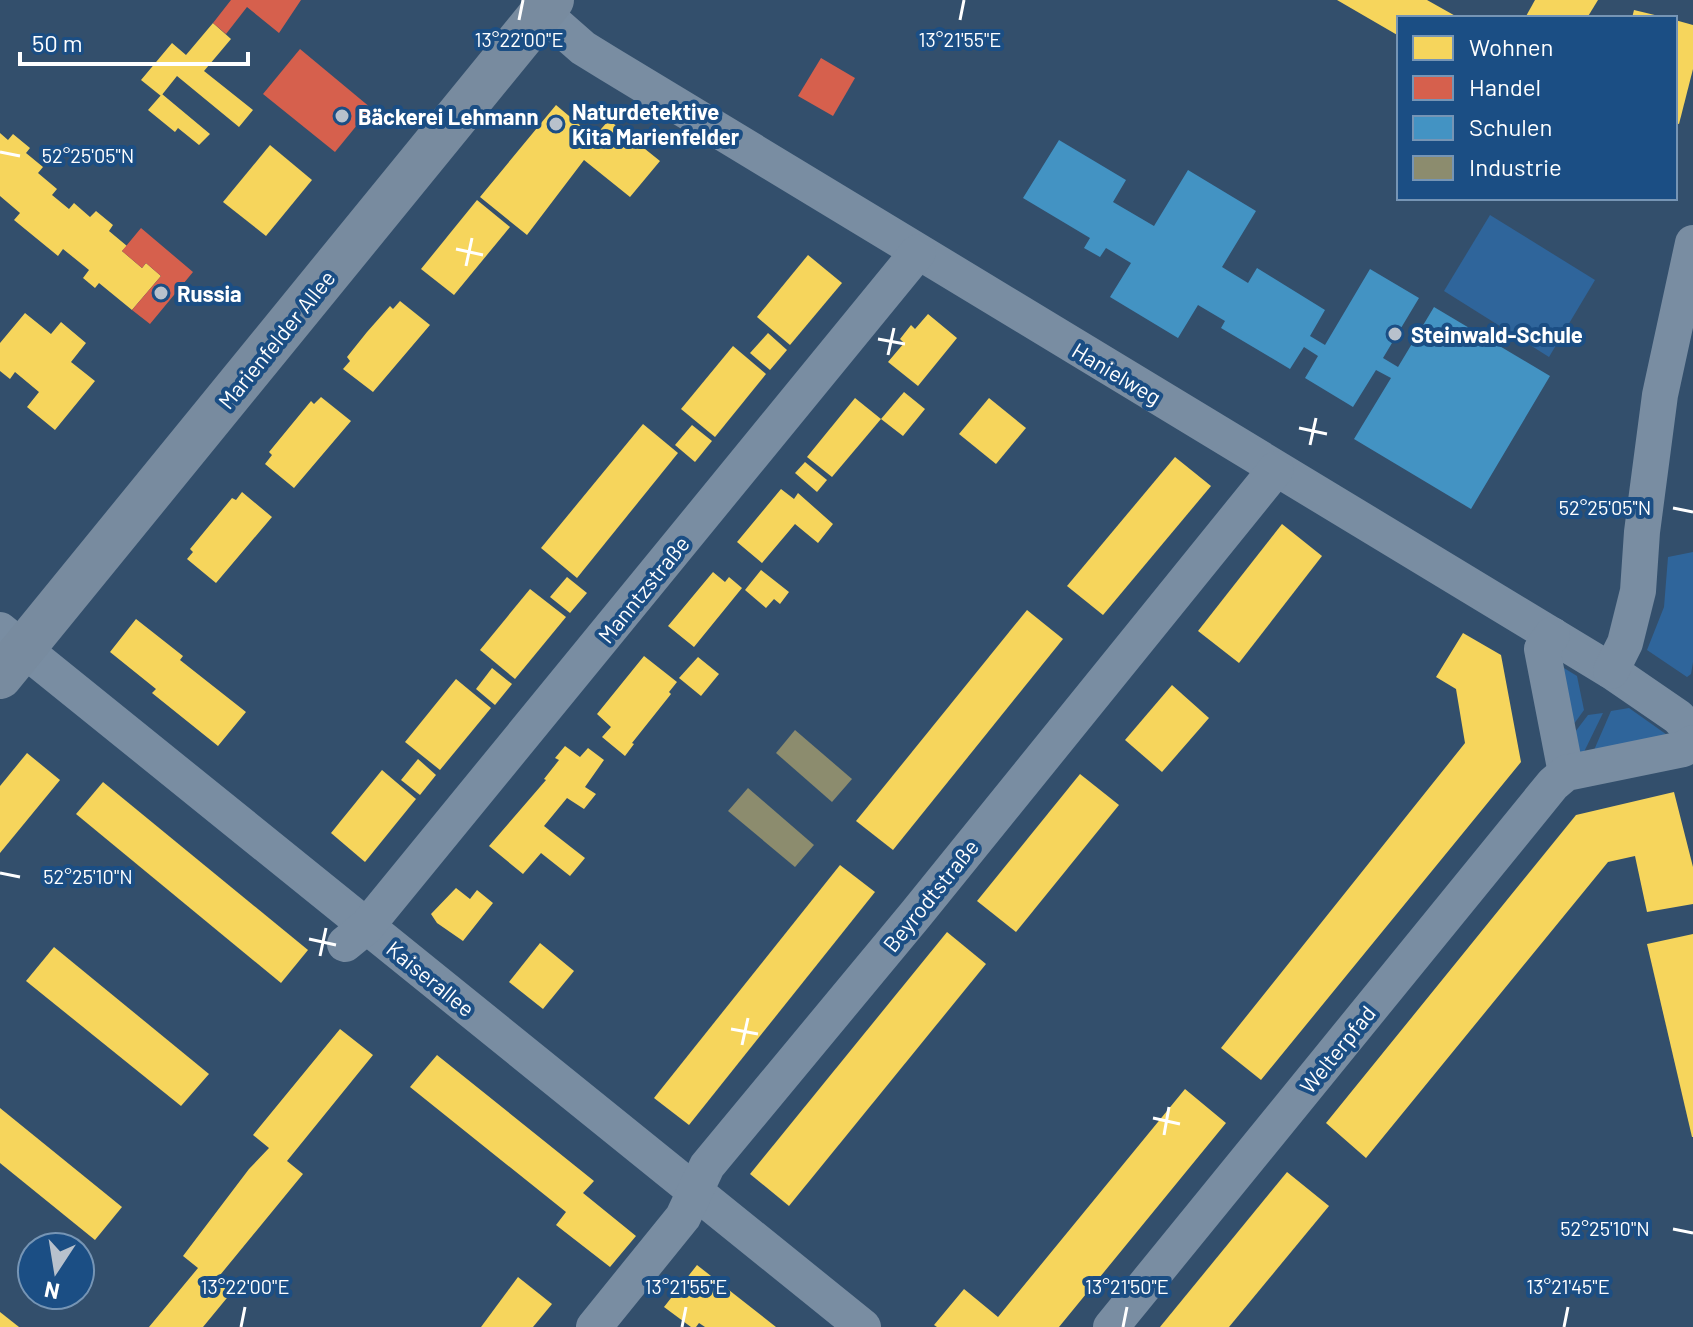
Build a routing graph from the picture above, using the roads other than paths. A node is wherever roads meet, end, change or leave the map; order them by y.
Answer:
1 (547, 6) edge
2 (1693, 243) edge
3 (918, 252) junction
4 (1276, 469) junction
5 (1552, 635) junction
6 (8, 652) edge
7 (1611, 671) junction
8 (1693, 733) edge
9 (1693, 743) edge
10 (1566, 773) junction
11 (356, 935) junction
12 (695, 1191) junction
13 (594, 1327) edge
14 (863, 1327) edge
15 (1111, 1327) edge

1 - 3 street, Hanielweg
1 - 6 main road, Marienfelder Allee
2 - 7 street
3 - 4 street, Hanielweg
3 - 11 street, Manntzstraße
4 - 5 street, Hanielweg
4 - 12 street, Beyrodtstraße
5 - 7 street, Hanielweg
5 - 10 street
6 - 11 street, Kaiserallee
7 - 8 street, Hanielweg
9 - 10 street
10 - 15 street, Welterpfad
11 - 12 street, Kaiserallee
12 - 13 street, Beyrodtstraße
12 - 14 street, Kaiserallee

